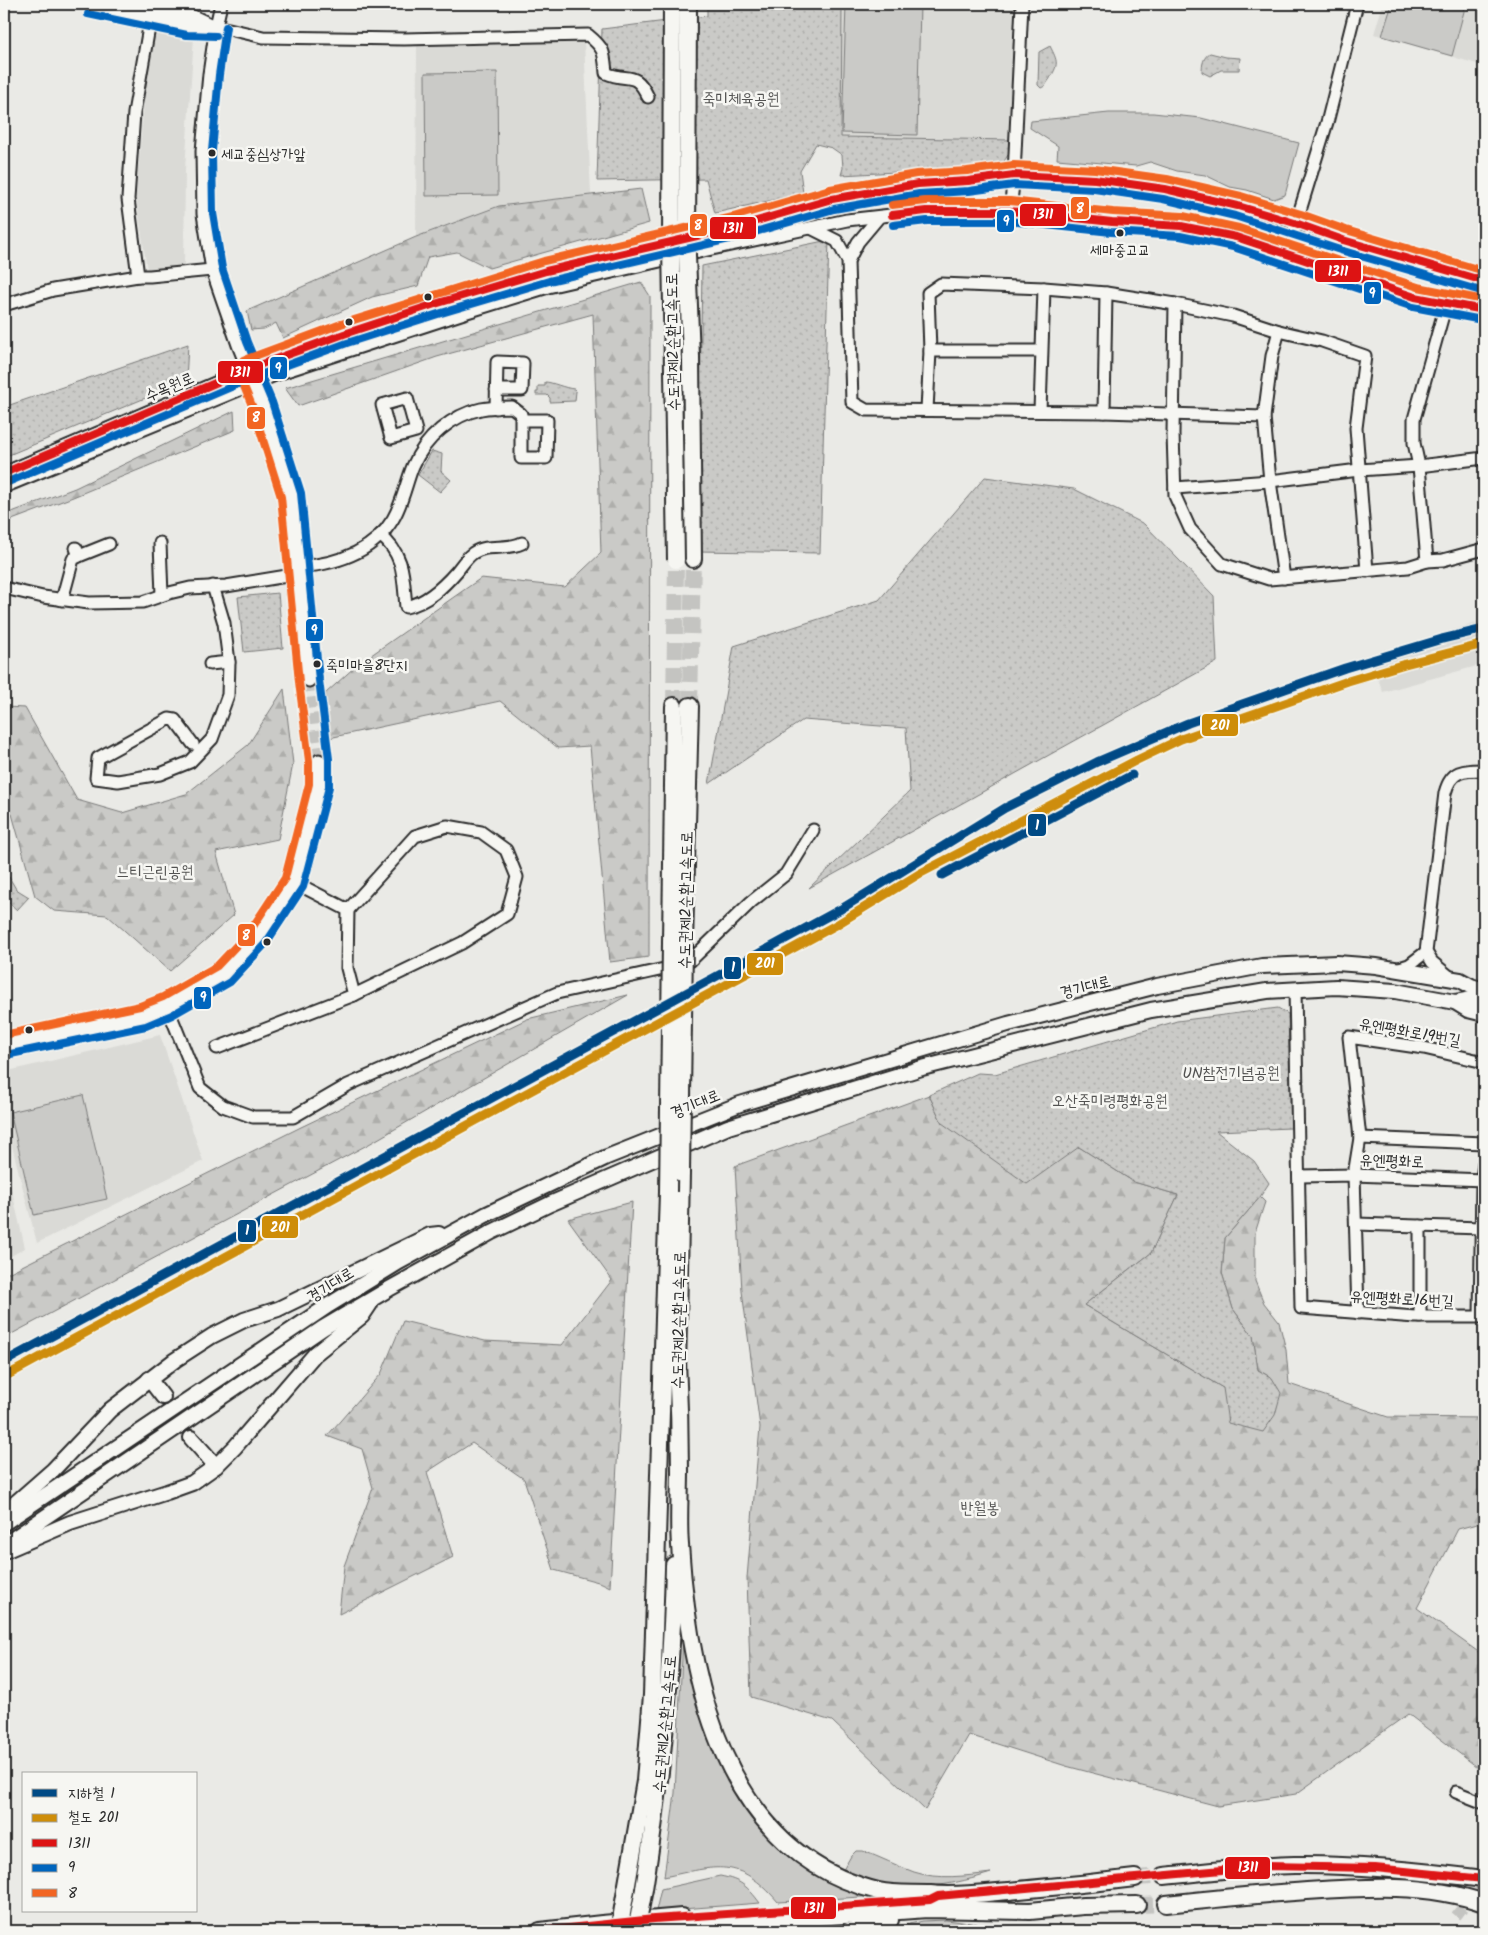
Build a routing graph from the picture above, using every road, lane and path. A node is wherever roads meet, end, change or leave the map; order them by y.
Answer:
1 (90, 4) edge
2 (139, 4) edge
3 (222, 4) edge
4 (672, 4) edge
5 (688, 4) edge
6 (1022, 4) edge
7 (1357, 4) edge
8 (151, 16) junction
9 (216, 26) junction
10 (648, 97) dead end
11 (1014, 176) junction
12 (1010, 212) junction
13 (879, 217) junction
14 (1298, 224) junction
15 (810, 228) junction
16 (1288, 253) junction
17 (848, 261) junction
18 (212, 270) junction
19 (138, 276) junction
20 (1484, 281) edge
21 (1044, 288) junction
22 (1106, 293) junction
23 (1175, 304) junction
24 (1446, 304) junction
25 (4, 305) edge
26 (1484, 310) edge
27 (1279, 331) junction
28 (930, 351) junction
29 (1041, 351) junction
30 (248, 369) junction
31 (254, 383) junction
32 (496, 390) dead end
33 (496, 408) junction
34 (927, 410) junction
35 (1040, 412) junction
36 (1104, 412) junction
37 (1173, 413) junction
38 (1264, 417) junction
39 (521, 420) dead end
40 (416, 431) dead end
41 (428, 443) junction
42 (1484, 458) edge
43 (1419, 466) junction
44 (1359, 470) junction
45 (4, 473) edge
46 (1270, 482) junction
47 (4, 487) edge
48 (1175, 488) junction
49 (380, 535) junction
50 (160, 543) dead end
51 (522, 543) dead end
52 (108, 544) dead end
53 (1484, 549) edge
54 (693, 559) tunnel mouth
55 (676, 560) tunnel mouth
56 (1427, 561) junction
57 (299, 570) junction
58 (1368, 571) junction
59 (1284, 578) junction
60 (213, 586) junction
61 (4, 588) edge
62 (162, 595) junction
63 (62, 600) junction
64 (229, 662) junction
65 (210, 664) dead end
66 (309, 681) tunnel mouth
67 (682, 706) tunnel mouth
68 (193, 744) dead end
69 (319, 760) tunnel mouth
70 (1484, 770) edge
71 (814, 830) dead end
72 (294, 882) junction
73 (348, 910) junction
74 (677, 944) junction
75 (1426, 952) junction
76 (1396, 969) junction
77 (1456, 979) junction
78 (1484, 980) edge
79 (1295, 989) junction
80 (1484, 990) edge
81 (354, 995) junction
82 (1455, 1002) junction
83 (1484, 1002) edge
84 (167, 1006) junction
85 (1484, 1014) edge
86 (4, 1045) edge
87 (217, 1048) dead end
88 (1484, 1062) edge
89 (1360, 1138) junction
90 (1484, 1143) edge
91 (1484, 1163) edge
92 (1354, 1174) junction
93 (1299, 1176) junction
94 (1483, 1180) edge
95 (1356, 1224) junction
96 (1420, 1226) junction
97 (1481, 1228) junction
98 (454, 1232) junction
99 (375, 1297) junction
100 (1358, 1313) junction
101 (1420, 1318) junction
102 (677, 1362) junction
103 (149, 1379) junction
104 (163, 1397) tunnel mouth
105 (191, 1438) tunnel mouth
106 (216, 1466) junction
107 (4, 1513) edge
108 (4, 1523) edge
109 (4, 1545) edge
110 (4, 1551) edge
111 (1456, 1792) dead end
112 (1484, 1803) edge
113 (1398, 1871) junction
114 (1164, 1876) tunnel mouth
115 (1135, 1878) tunnel mouth
116 (1484, 1879) edge
117 (1421, 1890) junction
118 (1484, 1891) edge
119 (938, 1903) junction
120 (1484, 1903) edge
121 (1166, 1904) tunnel mouth
122 (1136, 1906) tunnel mouth
123 (1484, 1909) edge
124 (540, 1931) edge
125 (619, 1931) edge
126 (636, 1931) edge
127 (649, 1931) edge
128 (849, 1931) edge

1 - 8 street
2 - 9 street
3 - 9 street
4 - 55 highway, 수도권제2순환고속도로, bridge
5 - 54 highway, 수도권제2순환고속도로, bridge
6 - 11 street
7 - 14 street
8 - 9 street
8 - 19 street
9 - 10 street
9 - 18 street
11 - 12 street
11 - 14 street, 수목원로
11 - 30 street, 수목원로
12 - 13 street, 수목원로
12 - 16 street, 수목원로
13 - 15 street, 수목원로
13 - 17 street
14 - 16 street
14 - 20 street, 수목원로
15 - 17 street
15 - 31 street, 수목원로
16 - 24 street, 수목원로
17 - 34 street
18 - 19 street
18 - 30 street
19 - 25 street
21 - 22 street
21 - 28 street
21 - 29 street
22 - 23 street
22 - 36 street
23 - 27 street
23 - 37 street
24 - 26 street, 수목원로
24 - 43 street
27 - 38 street
27 - 44 street
28 - 29 street
28 - 34 street
29 - 35 street
30 - 31 street
30 - 45 street, 수목원로
31 - 47 street, 수목원로
31 - 57 street
32 - 33 street
33 - 39 street
33 - 41 street
34 - 35 street
35 - 36 street
36 - 37 street
37 - 38 street
37 - 48 street
38 - 46 street
40 - 41 street
41 - 49 street
42 - 43 street
43 - 44 street
43 - 56 street
44 - 46 street
44 - 58 street
46 - 48 street
46 - 59 street
48 - 59 street
49 - 51 street
49 - 57 street
50 - 62 street
52 - 63 street
53 - 56 street
56 - 58 street
57 - 60 street
57 - 66 street
58 - 59 street
60 - 62 street
60 - 64 street
61 - 63 street
62 - 63 street
64 - 65 street
64 - 68 street
67 - 74 highway, 수도권제2순환고속도로
69 - 72 street
70 - 75 street
71 - 84 street
72 - 73 street
72 - 84 street
73 - 81 street
73 - 81 street
74 - 102 highway, 수도권제2순환고속도로, bridge
74 - 125 highway, 수도권제2순환고속도로, bridge
75 - 76 street
75 - 77 street
76 - 77 main road, 경기대로
76 - 98 main road, 경기대로
77 - 78 main road
77 - 80 main road, 경기대로
79 - 82 main road, 경기대로
79 - 93 street
79 - 99 main road, 경기대로
81 - 87 street
82 - 83 main road, 경기대로
82 - 85 main road
84 - 86 street
88 - 89 street, 유엔평화로19번길
89 - 90 street
89 - 92 street, 유엔평화로19번길
91 - 94 street, 유엔평화로16번길
92 - 93 street, 유엔평화로
92 - 94 street, 유엔평화로
92 - 95 street, 유엔평화로19번길
93 - 100 street, 유엔평화로16번길
94 - 97 street, 유엔평화로16번길
95 - 96 street
95 - 100 street, 유엔평화로19번길
96 - 97 street
96 - 101 street
97 - 101 street, 유엔평화로16번길
98 - 103 main road
98 - 108 main road, 경기대로
99 - 106 main road
99 - 109 main road, 경기대로
100 - 101 street, 유엔평화로16번길
102 - 119 highway
102 - 126 highway, 수도권제2순환고속도로, bridge
103 - 104 main road
103 - 107 main road
105 - 106 main road
106 - 110 main road
111 - 112 street
113 - 114 highway
113 - 116 highway
113 - 118 highway
115 - 119 highway
117 - 120 highway
117 - 121 highway
117 - 123 highway
119 - 122 highway
119 - 124 highway
119 - 127 highway
119 - 128 highway

